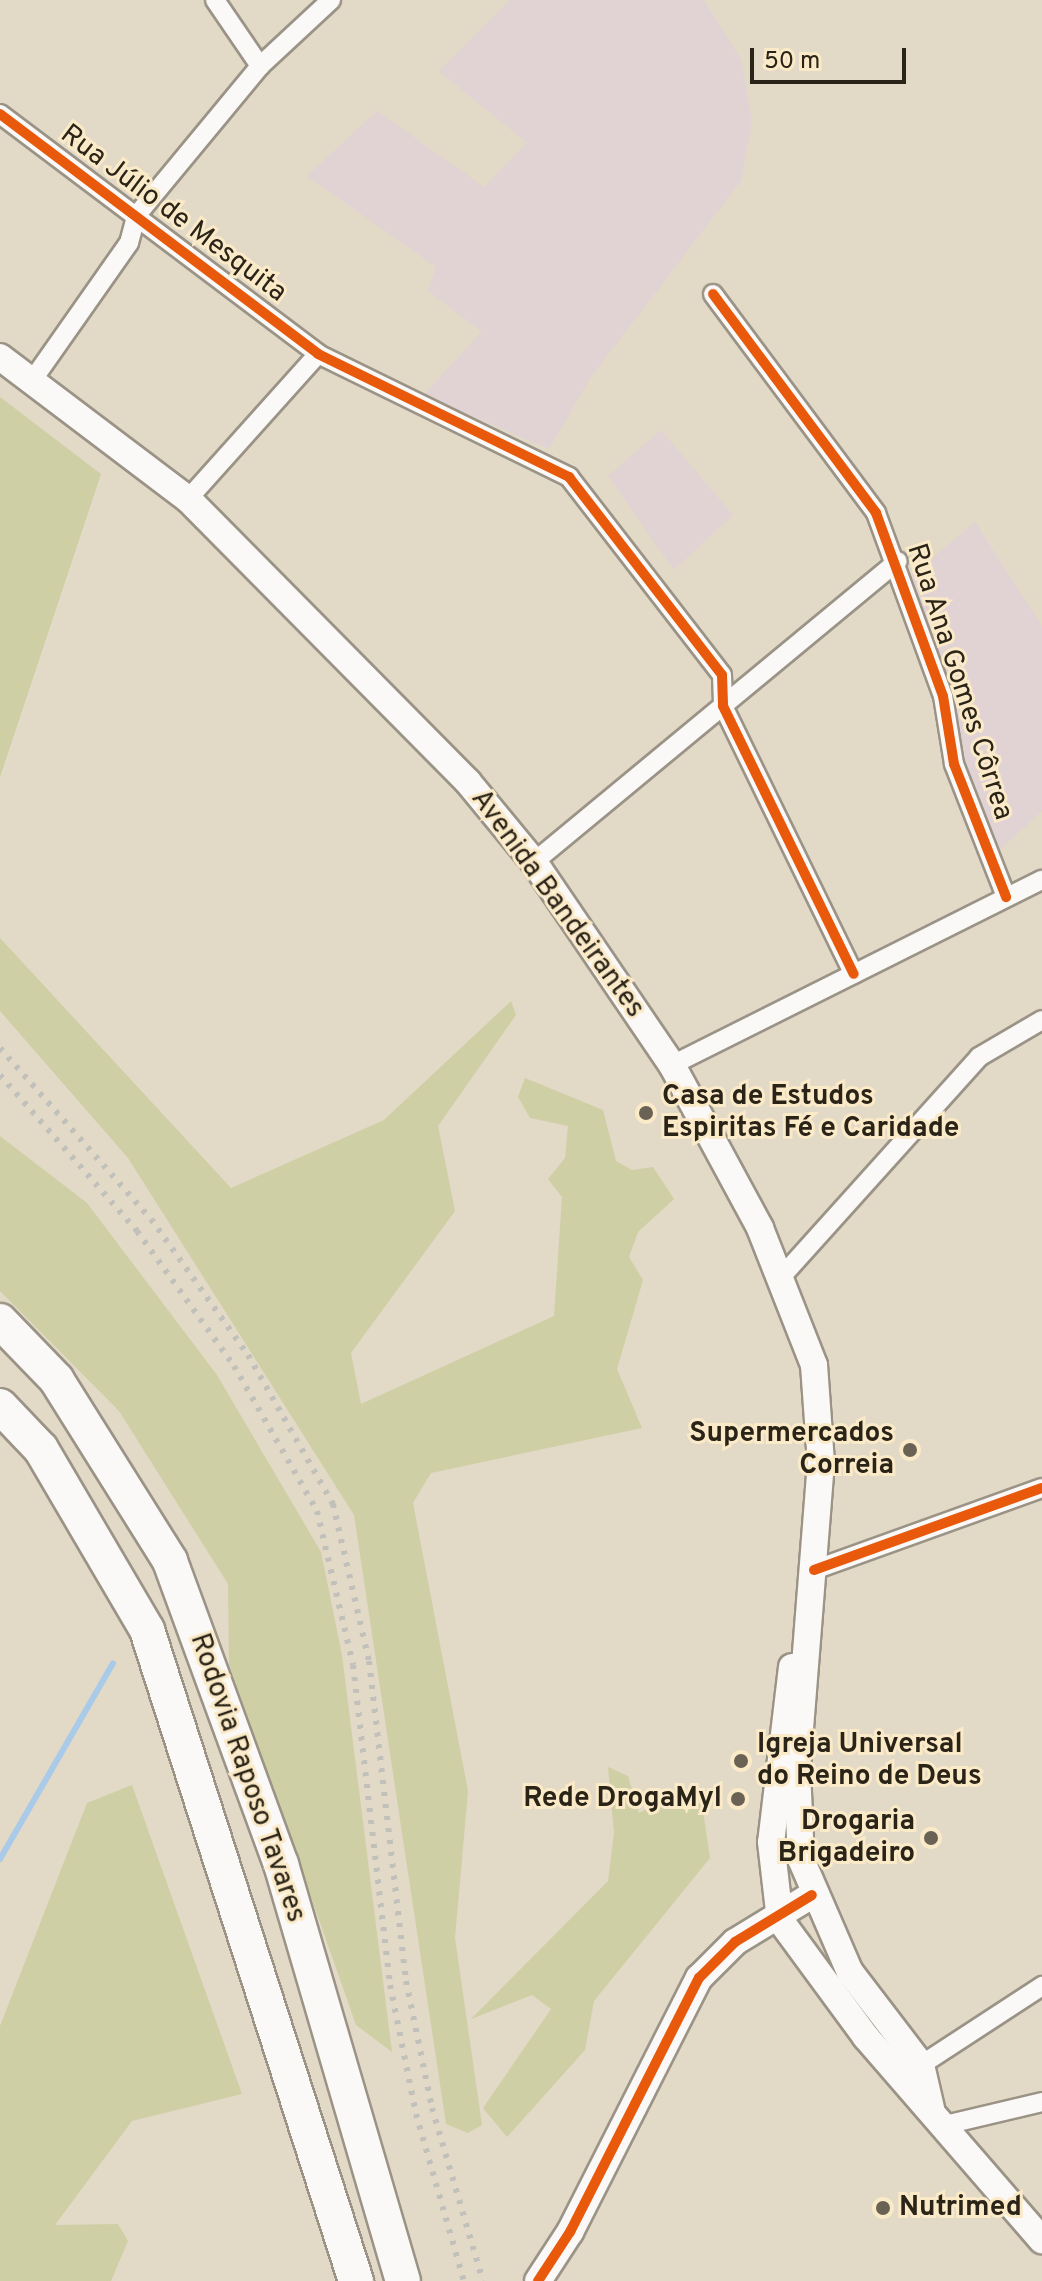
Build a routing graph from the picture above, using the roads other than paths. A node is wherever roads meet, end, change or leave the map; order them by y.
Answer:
1 (215, 0) edge
2 (331, 0) edge
3 (260, 66) junction
4 (0, 114) edge
5 (136, 216) junction
6 (713, 294) dead end
7 (318, 354) junction
8 (0, 357) edge
9 (34, 378) junction
10 (188, 499) junction
11 (898, 561) junction
12 (723, 706) junction
13 (534, 862) junction
14 (1042, 880) edge
15 (1006, 897) junction
16 (854, 974) junction
17 (1042, 1020) edge
18 (672, 1065) junction
19 (783, 1275) junction
20 (0, 1321) edge
21 (0, 1406) edge
22 (1042, 1488) edge
23 (814, 1570) junction
24 (812, 1895) junction
25 (780, 1920) junction
26 (1042, 1986) edge
27 (921, 2065) junction
28 (1042, 2102) edge
29 (938, 2117) junction
30 (1042, 2240) edge
31 (356, 2281) edge
32 (403, 2281) edge
33 (538, 2281) edge

1 - 3 street
2 - 3 street
3 - 5 street
4 - 5 street, Rua Júlio de Mesquita
5 - 7 street, Rua Júlio de Mesquita
5 - 9 street
6 - 11 street, Rua Ana Gomes Côrrea
7 - 10 street
7 - 12 street, Rua Júlio de Mesquita
8 - 9 main road, Avenida Bandeirantes
9 - 10 main road, Avenida Bandeirantes
10 - 13 main road, Avenida Bandeirantes
11 - 12 street
11 - 15 street, Rua Ana Gomes Côrrea
12 - 13 street
12 - 16 street, Rua Júlio de Mesquita
13 - 18 main road, Avenida Bandeirantes
14 - 15 street
15 - 16 street
16 - 18 street
17 - 19 street
18 - 19 main road, Avenida Bandeirantes
19 - 23 main road, Avenida Bandeirantes
20 - 32 highway, Rodovia Raposo Tavares
21 - 31 highway, Rodovia Raposo Tavares
22 - 23 street
23 - 24 main road, Avenida Bandeirantes
23 - 25 main road, Avenida Bandeirantes
24 - 25 main road
24 - 27 main road, Avenida Bandeirantes
25 - 29 main road, Avenida Bandeirantes
25 - 33 main road
26 - 27 street
27 - 29 main road, Avenida Bandeirantes
28 - 29 street
29 - 30 main road, Avenida Bandeirantes

